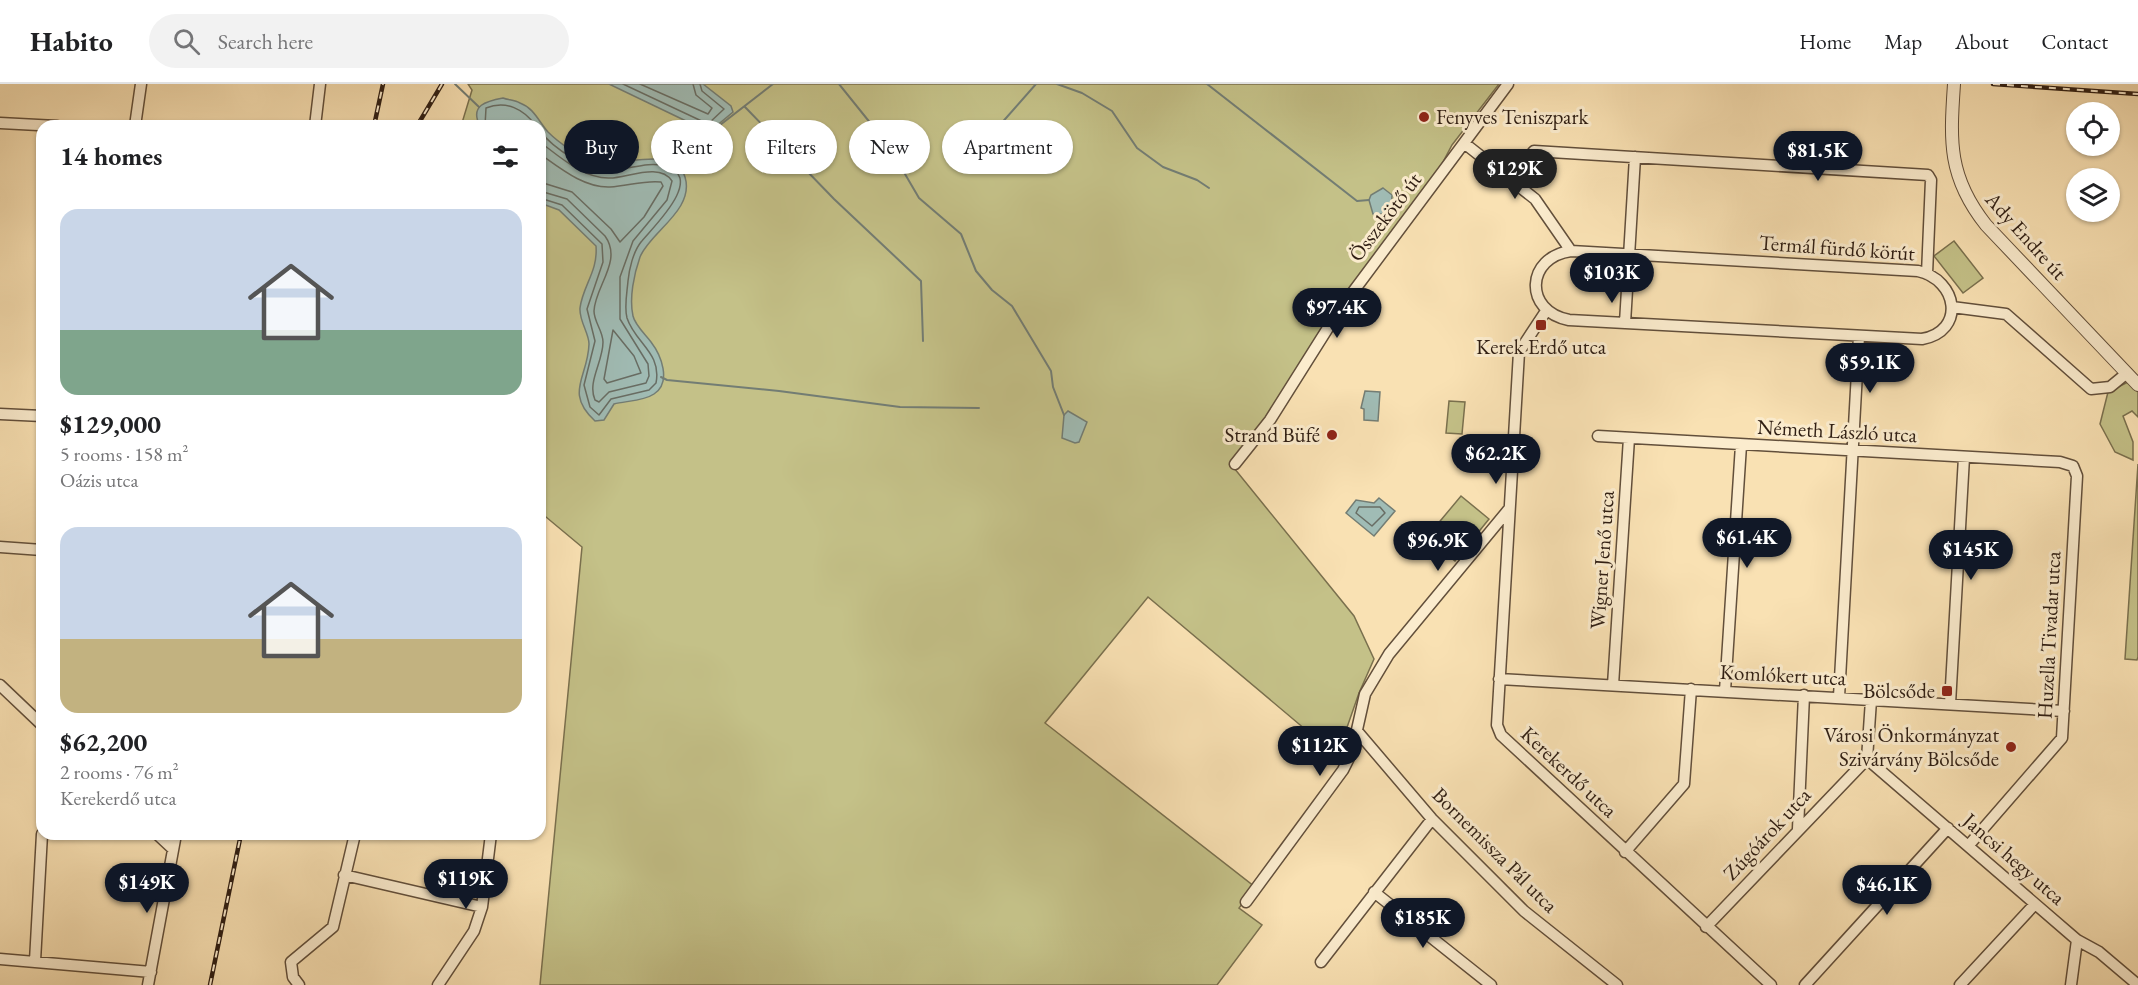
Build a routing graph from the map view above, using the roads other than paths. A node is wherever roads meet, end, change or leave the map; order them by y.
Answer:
1 (141, 84) edge
2 (320, 84) edge
3 (1508, 84) edge
4 (1954, 84) edge
5 (136, 120) edge
6 (316, 120) edge
7 (0, 123) edge
8 (36, 125) edge
9 (1464, 143) junction
10 (1635, 157) junction
11 (1512, 178) junction
12 (1571, 251) junction
13 (1629, 255) junction
14 (1927, 274) junction
15 (1952, 307) junction
16 (1546, 311) junction
17 (1625, 323) junction
18 (1859, 336) junction
19 (2127, 373) junction
20 (2138, 385) edge
21 (0, 414) edge
22 (36, 416) edge
23 (1598, 436) dead end
24 (1629, 438) junction
25 (1741, 445) junction
26 (1852, 451) junction
27 (1964, 457) junction
28 (1235, 464) dead end
29 (2073, 466) joint
30 (1509, 508) junction
31 (0, 547) edge
32 (36, 550) edge
33 (1499, 678) junction
34 (0, 685) edge
35 (1613, 685) junction
36 (1690, 689) junction
37 (1725, 691) junction
38 (1804, 695) junction
39 (1839, 697) junction
40 (1871, 700) junction
41 (1950, 704) junction
42 (2064, 711) junction
43 (36, 719) edge
44 (1357, 731) junction
45 (1867, 759) junction
46 (1432, 819) junction
47 (1948, 828) junction
48 (1797, 829) junction
49 (42, 840) edge
50 (163, 840) edge
51 (175, 840) edge
52 (353, 840) edge
53 (490, 840) edge
54 (1969, 845) junction
55 (173, 849) junction
56 (1625, 852) junction
57 (344, 875) junction
58 (1374, 892) junction
59 (1246, 902) dead end
60 (2035, 904) junction
61 (482, 907) junction
62 (1706, 927) junction
63 (2077, 940) junction
64 (0, 959) edge
65 (35, 961) junction
66 (1321, 962) dead end
67 (151, 972) junction
68 (148, 985) edge
69 (299, 985) edge
70 (438, 985) edge
71 (1491, 985) edge
72 (1617, 985) edge
73 (1771, 985) edge
74 (1805, 985) edge
75 (1960, 985) edge
76 (2071, 985) edge
77 (2138, 985) edge

1 - 5 street
2 - 6 street
3 - 9 street, Összekötő út
4 - 19 street, Ady Endre út
7 - 8 street
9 - 11 street
9 - 28 street, Összekötő út
10 - 11 street
10 - 13 street
10 - 14 street
11 - 12 street
12 - 13 street, Termál fürdő körút
12 - 16 street
13 - 14 street, Termál fürdő körút
13 - 17 street
14 - 15 street, Termál fürdő körút
15 - 18 street
15 - 19 street
16 - 17 street
16 - 30 street, Kerekerdő utca
17 - 18 street
18 - 26 street
19 - 20 street, Ady Endre út
21 - 22 street
23 - 24 street, Németh László utca
24 - 25 street, Németh László utca
24 - 35 street, Wigner Jenő utca
25 - 26 street, Németh László utca
25 - 37 street
26 - 27 street, Németh László utca
26 - 39 street
27 - 29 street, Németh László utca
27 - 41 street
29 - 42 street, Huzella Tivadar utca
30 - 33 street, Kerekerdő utca
30 - 44 street
31 - 32 street
33 - 35 street, Komlókert utca
33 - 56 street, Kerekerdő utca
34 - 43 street
35 - 36 street, Komlókert utca
36 - 37 street, Komlókert utca
36 - 56 street
37 - 38 street, Komlókert utca
38 - 39 street, Komlókert utca
38 - 48 street
39 - 40 street, Komlókert utca
40 - 41 street, Komlókert utca
40 - 45 street
41 - 42 street, Komlókert utca
42 - 54 street, Huzella Tivadar utca
44 - 46 street, Bornemissza Pál utca
44 - 59 street
45 - 47 street, Jancsi hegy utca
45 - 48 street, Zúgóárok utca
46 - 58 street
46 - 72 street, Bornemissza Pál utca
47 - 54 street, Jancsi hegy utca
47 - 74 street
48 - 62 street, Zúgóárok utca
49 - 65 street
50 - 55 street
51 - 55 street
52 - 57 street
53 - 61 street
54 - 60 street, Jancsi hegy utca
55 - 67 street
56 - 62 street, Kerekerdő utca
57 - 61 street
57 - 69 street
58 - 66 street
58 - 71 street
60 - 63 street, Jancsi hegy utca
60 - 75 street
61 - 70 street
62 - 73 street, Kerekerdő utca
63 - 76 street
63 - 77 street, Jancsi hegy utca
64 - 65 street
65 - 67 street
67 - 68 street

